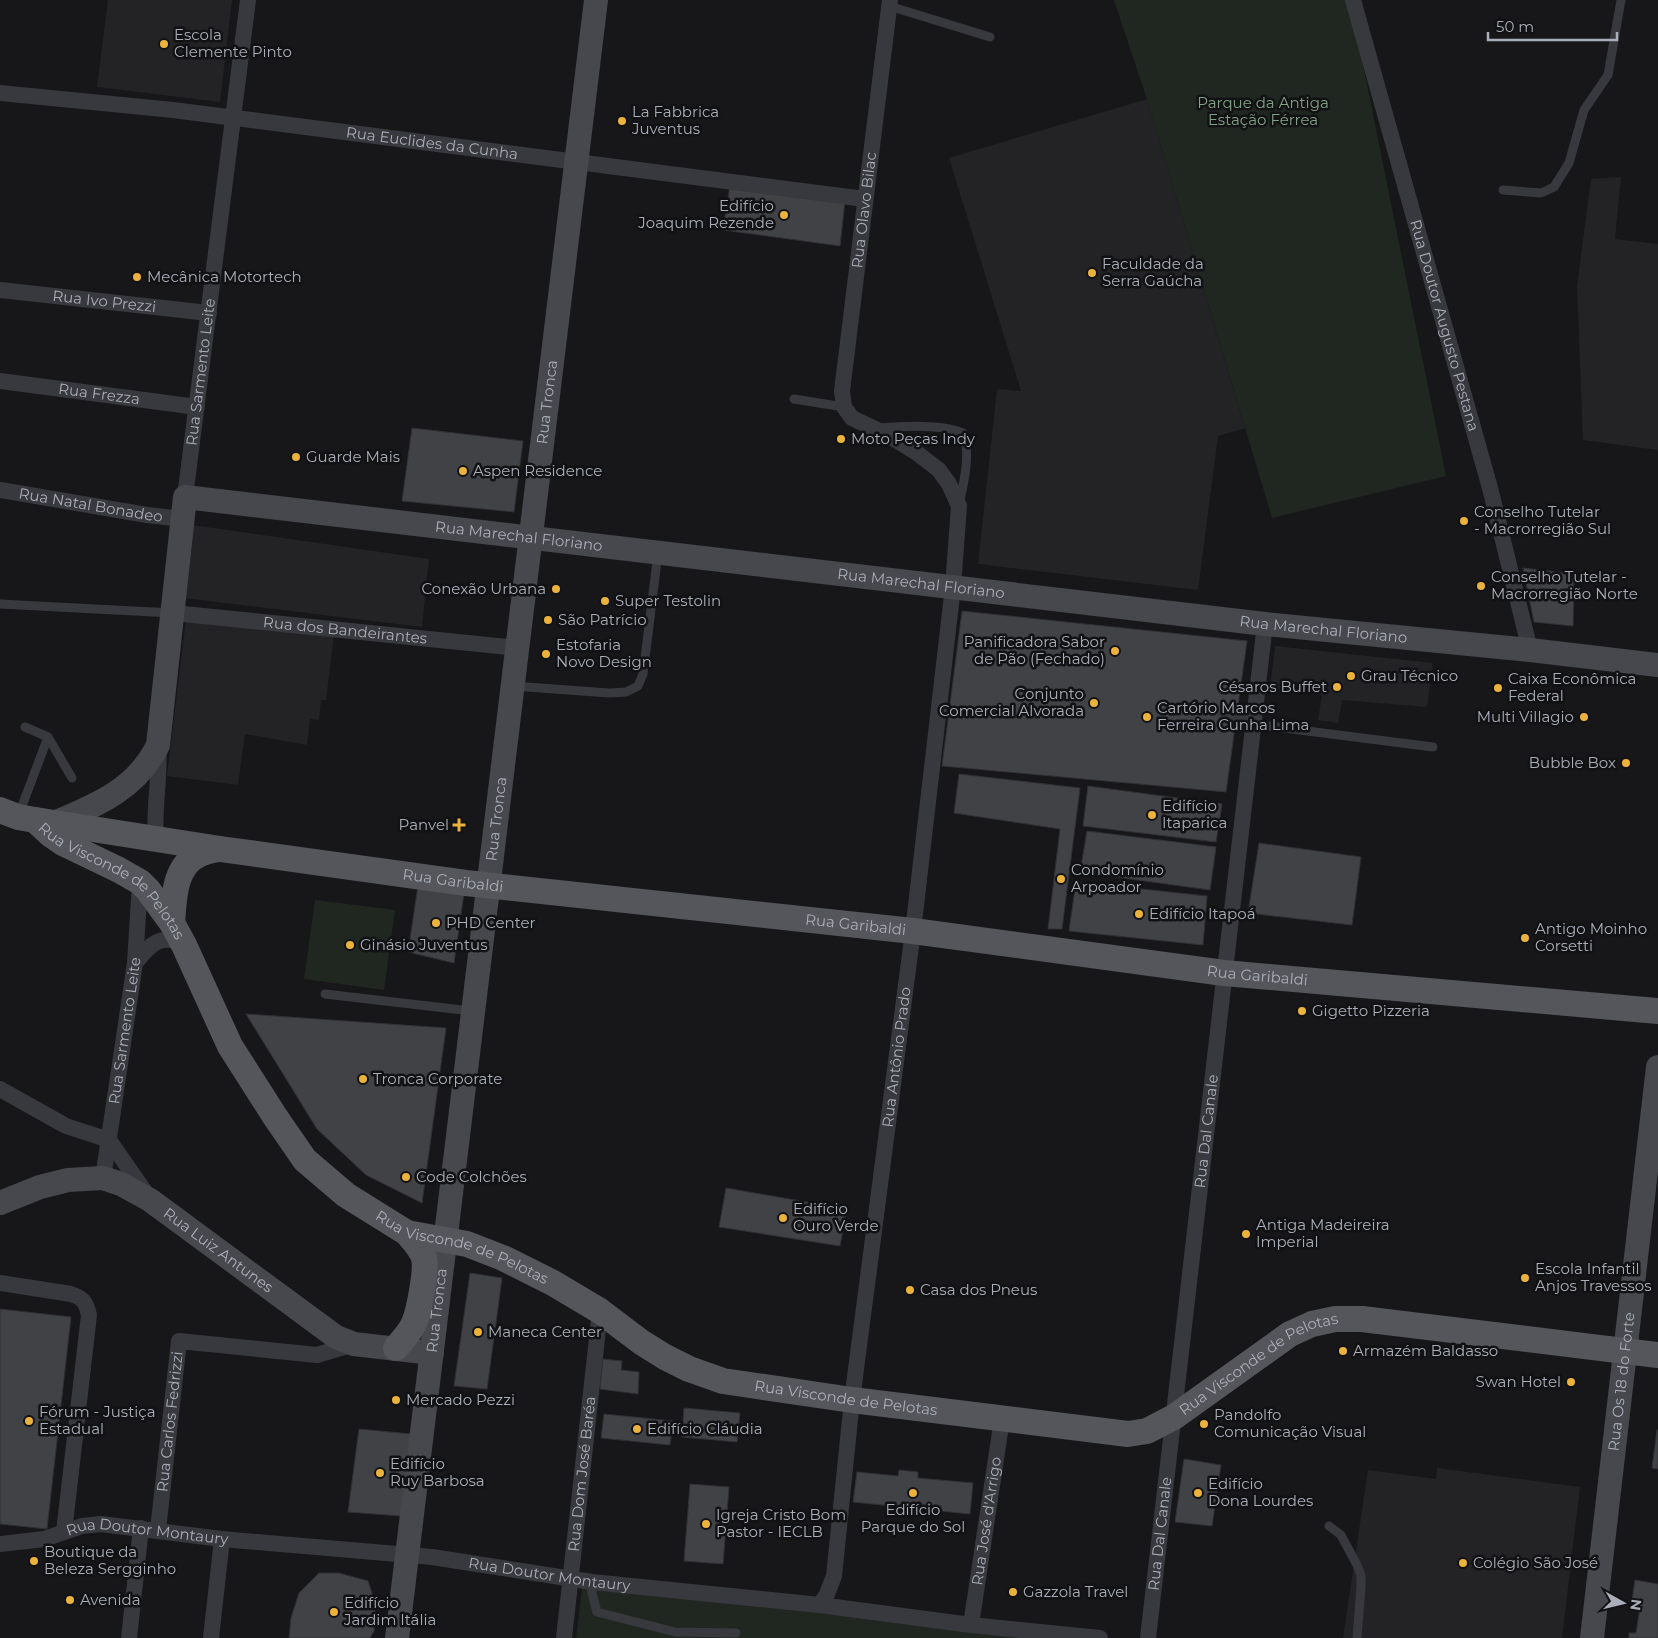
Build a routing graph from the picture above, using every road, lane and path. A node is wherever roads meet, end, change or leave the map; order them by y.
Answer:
1 (248, 0) edge
2 (596, 0) edge
3 (1353, 0) edge
4 (1621, 0) edge
5 (889, 3) edge
6 (990, 37) dead end
7 (0, 93) edge
8 (234, 118) junction
9 (576, 162) junction
10 (1503, 190) dead end
11 (865, 199) junction
12 (0, 290) edge
13 (209, 313) junction
14 (0, 381) edge
15 (794, 399) dead end
16 (197, 407) junction
17 (848, 412) junction
18 (874, 428) junction
19 (0, 490) edge
20 (958, 506) junction
21 (184, 508) junction
22 (530, 538) junction
23 (658, 553) junction
24 (954, 587) junction
25 (0, 604) edge
26 (174, 613) junction
27 (1265, 624) junction
28 (518, 648) junction
29 (1530, 650) junction
30 (1658, 665) edge
31 (513, 686) junction
32 (1222, 715) dead end
33 (1254, 720) junction
34 (25, 727) dead end
35 (48, 737) junction
36 (158, 744) junction
37 (1432, 747) dead end
38 (72, 778) dead end
39 (27, 817) edge
40 (156, 838) junction
41 (220, 849) junction
42 (140, 882) junction
43 (489, 885) junction
44 (913, 931) junction
45 (178, 934) junction
46 (135, 963) junction
47 (1224, 974) junction
48 (325, 994) dead end
49 (473, 1011) junction
50 (1658, 1011) edge
51 (1658, 1066) edge
52 (0, 1089) edge
53 (108, 1140) junction
54 (102, 1178) junction
55 (150, 1200) junction
56 (0, 1203) edge
57 (407, 1232) junction
58 (445, 1239) junction
59 (0, 1283) edge
60 (600, 1311) junction
61 (354, 1344) junction
62 (396, 1348) junction
63 (1625, 1350) junction
64 (432, 1353) junction
65 (1658, 1355) edge
66 (852, 1400) junction
67 (1174, 1417) junction
68 (1002, 1419) junction
69 (1329, 1526) dead end
70 (141, 1528) junction
71 (158, 1530) junction
72 (64, 1532) junction
73 (222, 1539) junction
74 (0, 1544) edge
75 (407, 1556) junction
76 (571, 1579) junction
77 (592, 1582) junction
78 (820, 1605) junction
79 (971, 1625) junction
80 (736, 1633) dead end
81 (128, 1638) edge
82 (211, 1638) edge
83 (397, 1638) edge
84 (564, 1638) edge
85 (1100, 1638) edge
86 (1148, 1638) edge
87 (1357, 1638) edge
88 (1592, 1638) edge

1 - 8 street, Rua Sarmento Leite
2 - 9 street, Rua Tronca
3 - 29 street, Rua Doutor Augusto Pestana
4 - 10 lane
5 - 6 lane
5 - 11 street, Rua Olavo Bilac
7 - 8 street, Rua Euclides da Cunha
8 - 9 street, Rua Euclides da Cunha
8 - 13 street, Rua Sarmento Leite
9 - 11 street, Rua Euclides da Cunha
9 - 22 street, Rua Tronca
11 - 17 street, Rua Olavo Bilac
12 - 13 street, Rua Ivo Prezzi
13 - 16 street, Rua Sarmento Leite
14 - 16 street, Rua Frezza
15 - 17 lane
16 - 21 street, Rua Sarmento Leite
17 - 18 street, Rua Antônio Prado
18 - 20 street, Rua Antônio Prado
18 - 20 lane, Rua Antônio Prado
19 - 21 street, Rua Natal Bonadeo
20 - 24 street, Rua Antônio Prado
21 - 22 street, Rua Marechal Floriano
21 - 26 street, Rua Sarmento Leite
22 - 23 street, Rua Marechal Floriano
22 - 28 street, Rua Tronca
23 - 24 street, Rua Marechal Floriano
23 - 31 lane
24 - 27 street, Rua Marechal Floriano
24 - 44 street, Rua Antônio Prado
25 - 26 lane
26 - 28 street, Rua dos Bandeirantes
26 - 36 street, Rua Sarmento Leite
27 - 29 street, Rua Marechal Floriano
27 - 33 street, Rua Dal Canale
28 - 31 street, Rua Tronca
29 - 30 street, Rua Marechal Floriano
31 - 43 street, Rua Tronca
32 - 33 lane
33 - 37 lane
33 - 47 street, Rua Dal Canale
34 - 35 lane
35 - 38 lane
35 - 39 lane
36 - 39 street, Rua Sarmento Leite
36 - 40 street, Rua Sarmento Leite
39 - 40 main road, Rua Garibaldi
39 - 42 main road, Rua Visconde de Pelotas
40 - 41 main road, Rua Garibaldi
41 - 43 main road, Rua Garibaldi
41 - 45 main road
42 - 45 main road, Rua Visconde de Pelotas
42 - 46 street, Rua Sarmento Leite
43 - 44 main road, Rua Garibaldi
43 - 49 street, Rua Tronca
44 - 47 main road, Rua Garibaldi
44 - 66 street, Rua Antônio Prado
45 - 46 street, Rua Visconde de Pelotas
45 - 57 main road, Rua Visconde de Pelotas
46 - 53 street, Rua Sarmento Leite
47 - 50 main road, Rua Garibaldi
47 - 67 street, Rua Dal Canale
48 - 49 lane
49 - 58 street, Rua Tronca
51 - 63 street, Rua Os 18 do Forte
52 - 53 street
53 - 54 street, Rua Sarmento Leite
53 - 55 street
54 - 55 street, Rua Luiz Antunes
54 - 56 street, Rua Luiz Antunes
55 - 61 street, Rua Luiz Antunes
57 - 58 main road, Rua Visconde de Pelotas
57 - 62 main road
58 - 60 main road, Rua Visconde de Pelotas
58 - 64 street, Rua Tronca
59 - 72 street
60 - 66 main road, Rua Visconde de Pelotas
60 - 76 street, Rua Dom José Baréa
61 - 62 street, Rua Luiz Antunes
61 - 71 street, Rua Carlos Fedrizzi
62 - 64 street, Rua Luiz Antunes
63 - 65 main road, Rua Visconde de Pelotas
63 - 67 main road, Rua Visconde de Pelotas
63 - 88 street, Rua Os 18 do Forte
64 - 75 street, Rua Tronca
66 - 68 main road, Rua Visconde de Pelotas
66 - 78 street, Rua Antônio Prado
67 - 68 main road, Rua Visconde de Pelotas
67 - 86 street, Rua Dal Canale
68 - 79 street, Rua José d'Arrigo
69 - 87 lane
70 - 71 street, Rua Doutor Montaury
70 - 72 street, Rua Doutor Montaury
70 - 81 street
71 - 73 street, Rua Doutor Montaury
72 - 74 street, Rua Doutor Montaury
73 - 75 street, Rua Doutor Montaury
73 - 82 street
75 - 76 street, Rua Doutor Montaury
75 - 83 street, Rua Tronca
76 - 77 street, Rua Doutor Montaury
76 - 84 street, Rua Dom José Baréa
77 - 78 street, Rua Doutor Montaury
77 - 80 lane
78 - 79 street, Rua Doutor Montaury
79 - 85 street, Rua Doutor Montaury

